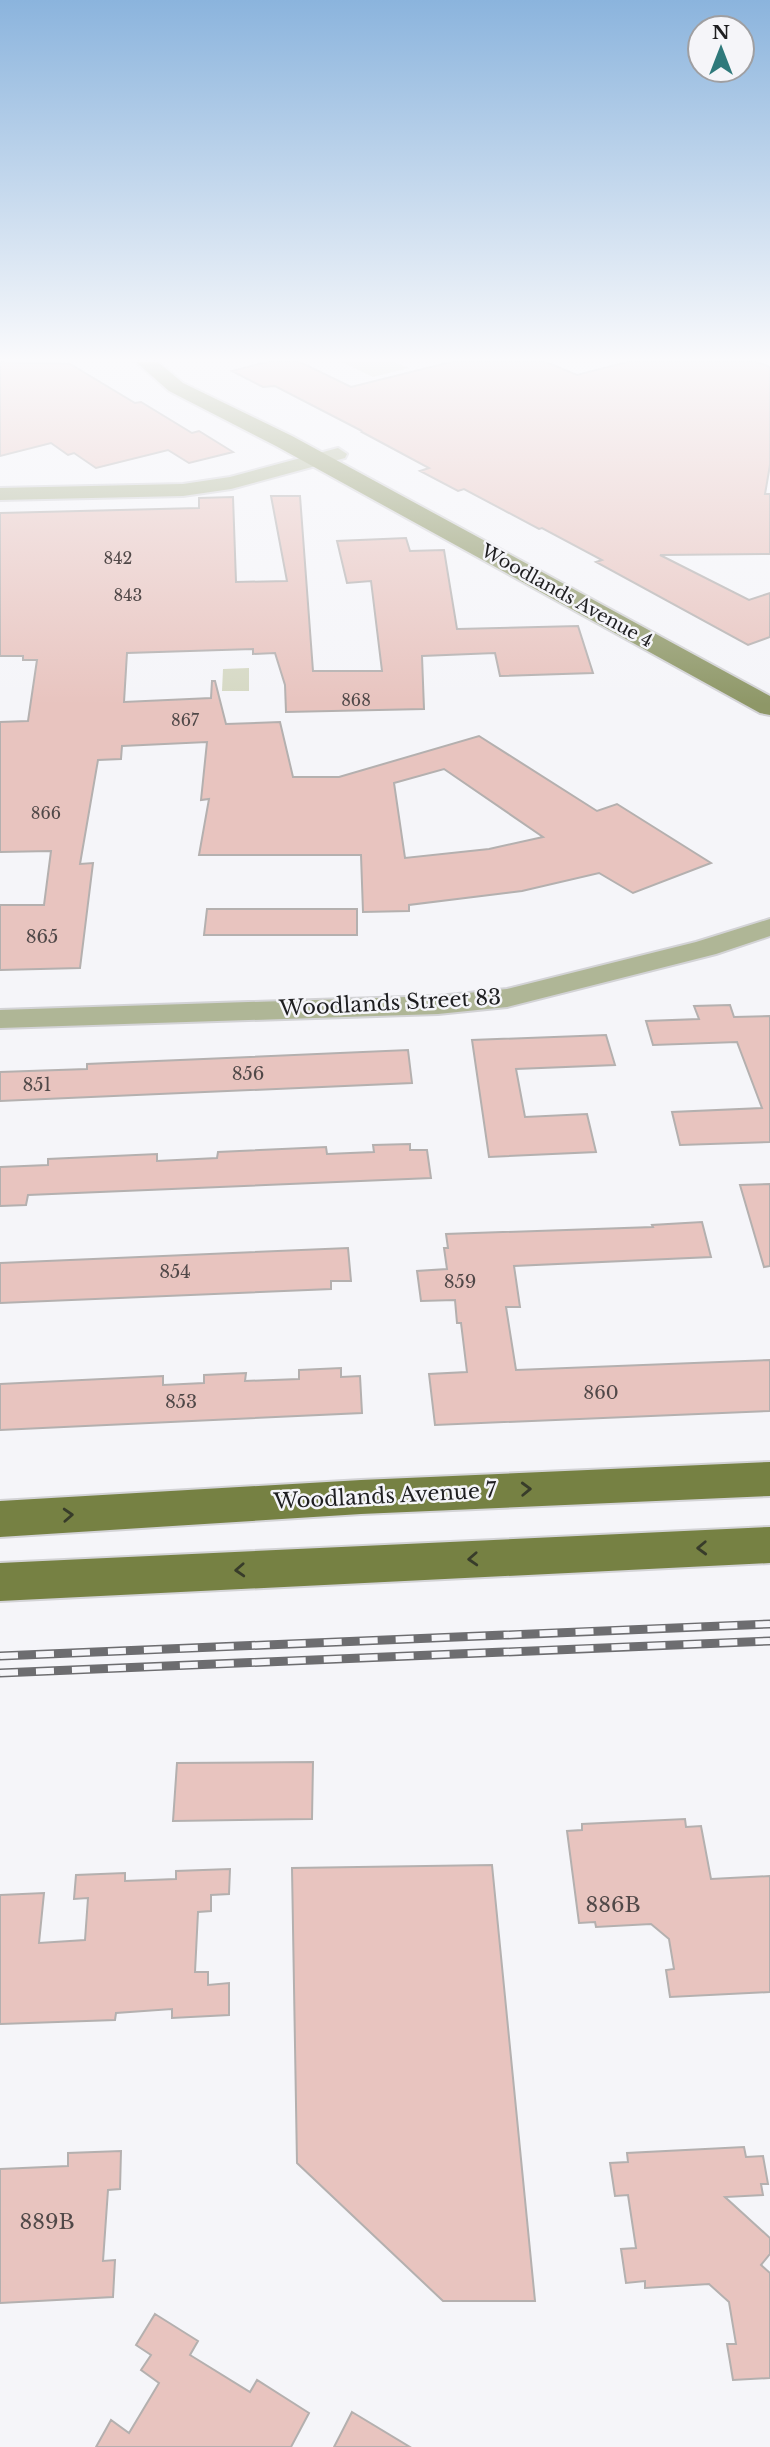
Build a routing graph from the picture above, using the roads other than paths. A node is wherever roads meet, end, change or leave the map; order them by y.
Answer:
1 (250, 476) edge
2 (362, 476) edge
3 (366, 476) edge
4 (0, 492) edge
5 (770, 687) edge
6 (770, 708) edge
7 (770, 914) edge
8 (770, 927) edge
9 (0, 1002) edge
10 (0, 1019) edge
11 (770, 1479) edge
12 (0, 1519) edge
13 (770, 1545) edge
14 (0, 1582) edge

1 - 4 street
2 - 6 main road, Woodlands Avenue 4
3 - 5 main road, Woodlands Avenue 4
7 - 9 street, Woodlands Street 83
8 - 10 street, Woodlands Street 83
12 -> 11 main road, Woodlands Avenue 7
13 -> 14 main road

